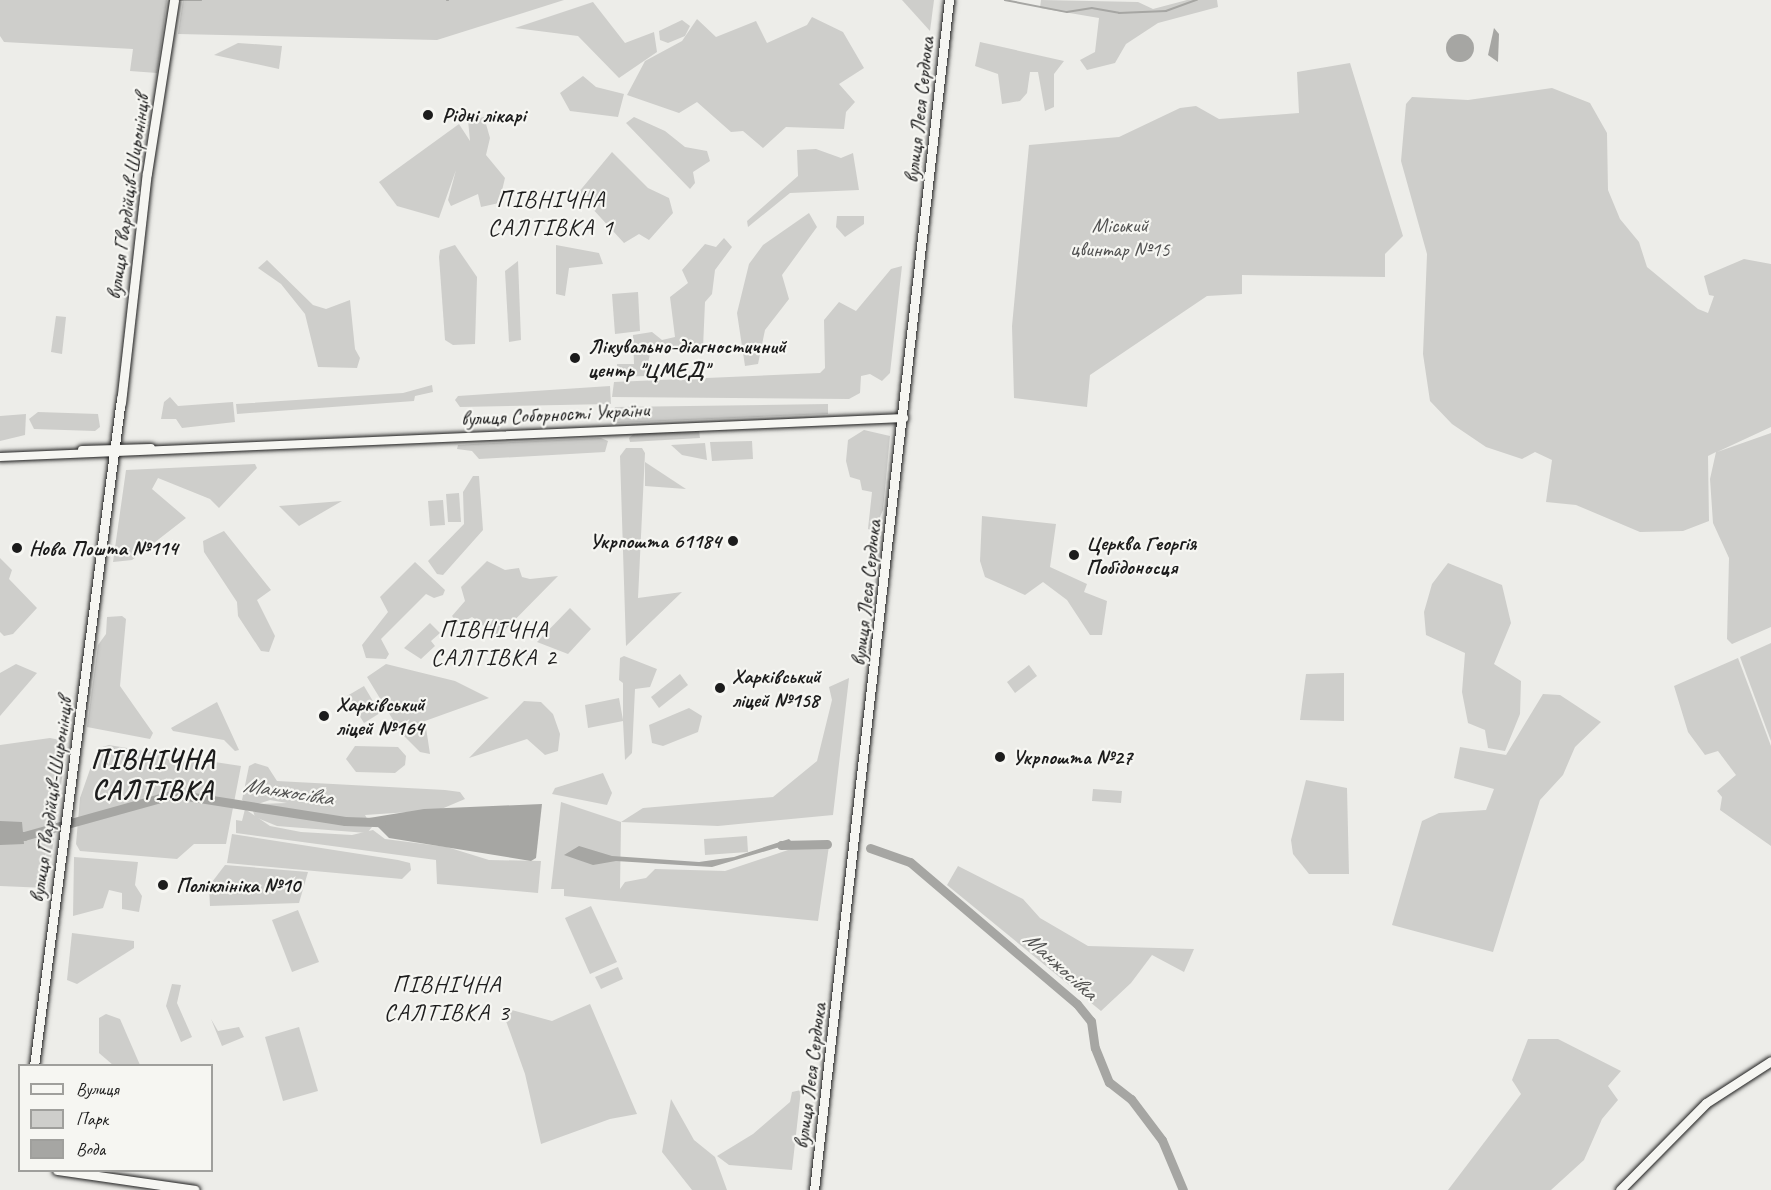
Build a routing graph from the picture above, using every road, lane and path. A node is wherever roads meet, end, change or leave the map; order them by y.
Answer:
1 (174, 0) edge
2 (949, 0) edge
3 (904, 418) junction
4 (115, 452) junction
5 (0, 457) edge
6 (1771, 1061) edge
7 (34, 1064) edge
8 (71, 1172) edge
9 (195, 1190) edge
10 (814, 1190) edge
11 (1620, 1190) edge

1 - 4 main road, вулиця Гвардійців-Широнінців
2 - 3 main road, вулиця Леся Сердюка
3 - 4 street, вулиця Соборності України
3 - 10 main road, вулиця Леся Сердюка
4 - 5 street, вулиця Соборності України
4 - 7 main road, вулиця Гвардійців-Широнінців
6 - 11 main road
8 - 9 main road

